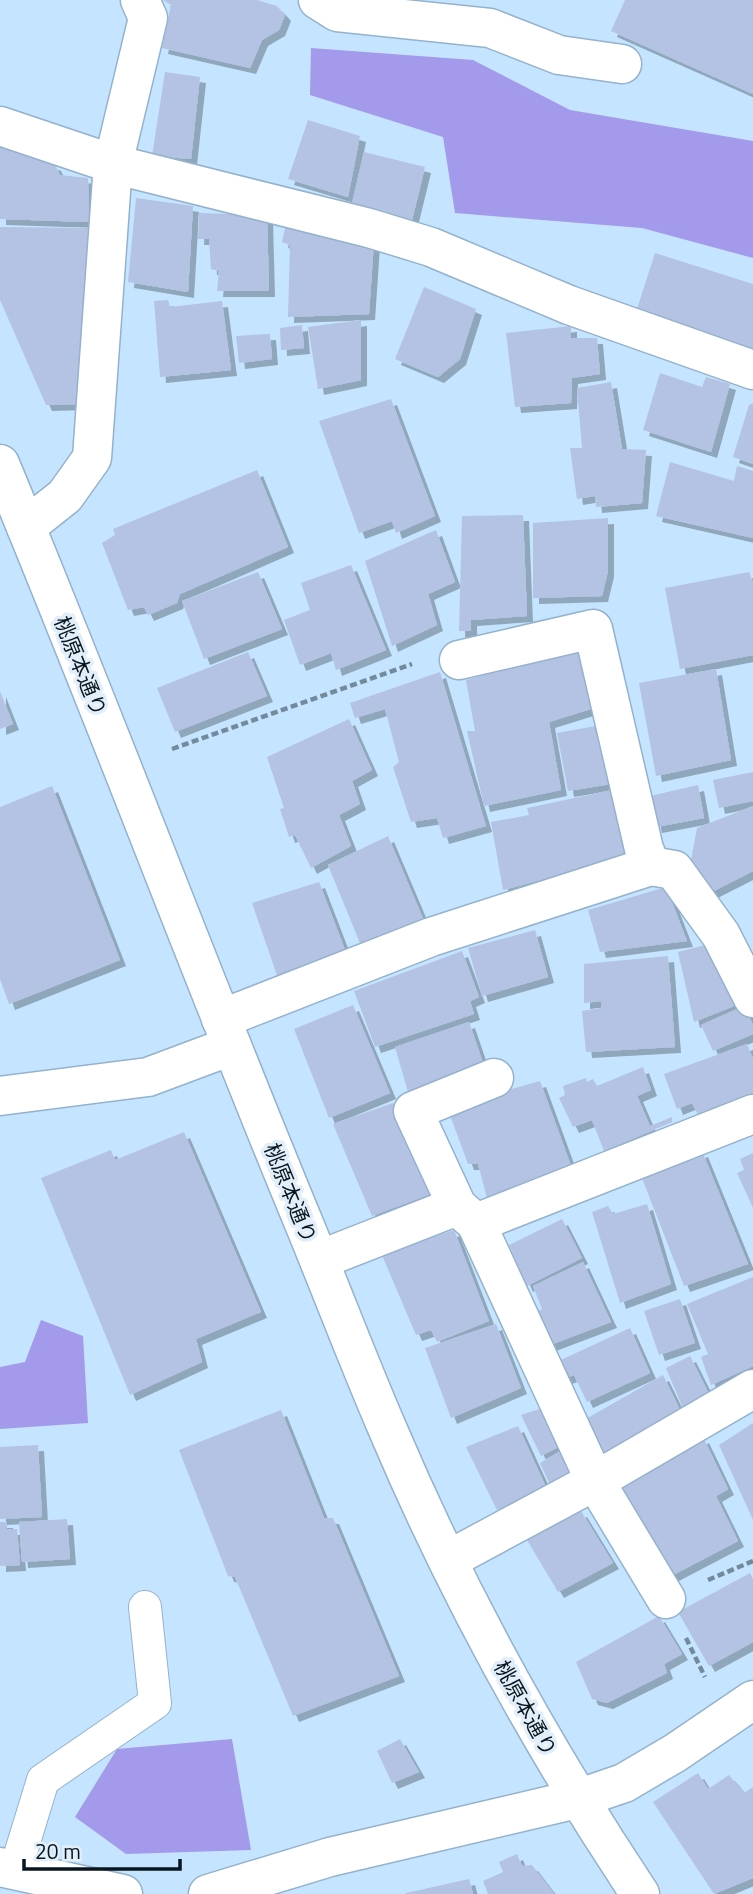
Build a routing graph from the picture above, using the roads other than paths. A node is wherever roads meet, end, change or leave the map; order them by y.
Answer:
1 (140, 0) edge
2 (318, 0) edge
3 (622, 64) dead end
4 (0, 126) edge
5 (113, 164) junction
6 (753, 370) edge
7 (1, 467) edge
8 (26, 527) junction
9 (459, 660) road end
10 (651, 866) junction
11 (753, 998) edge
12 (226, 1032) junction
13 (494, 1078) dead end
14 (0, 1096) edge
15 (753, 1114) edge
16 (466, 1214) junction
17 (319, 1260) junction
18 (753, 1389) edge
19 (595, 1481) junction
20 (448, 1560) junction
21 (667, 1599) dead end
22 (145, 1607) dead end
23 (753, 1700) edge
24 (577, 1799) junction
25 (8, 1868) edge
26 (123, 1894) edge
27 (208, 1894) edge
28 (640, 1894) edge

1 - 5 street
2 - 3 street
4 - 5 street
5 - 6 street
5 - 8 street
7 - 8 street, 桃原本通り
8 - 12 street, 桃原本通り
9 - 10 street
10 - 11 street
10 - 12 street
12 - 14 street
12 - 17 street, 桃原本通り
13 - 16 street
15 - 16 street
16 - 17 street
16 - 19 street
17 - 20 street, 桃原本通り
18 - 19 street
19 - 20 street
19 - 21 street
20 - 24 street, 桃原本通り
22 - 25 lane
23 - 24 street
24 - 27 street
24 - 28 street, 桃原本通り
25 - 26 street

